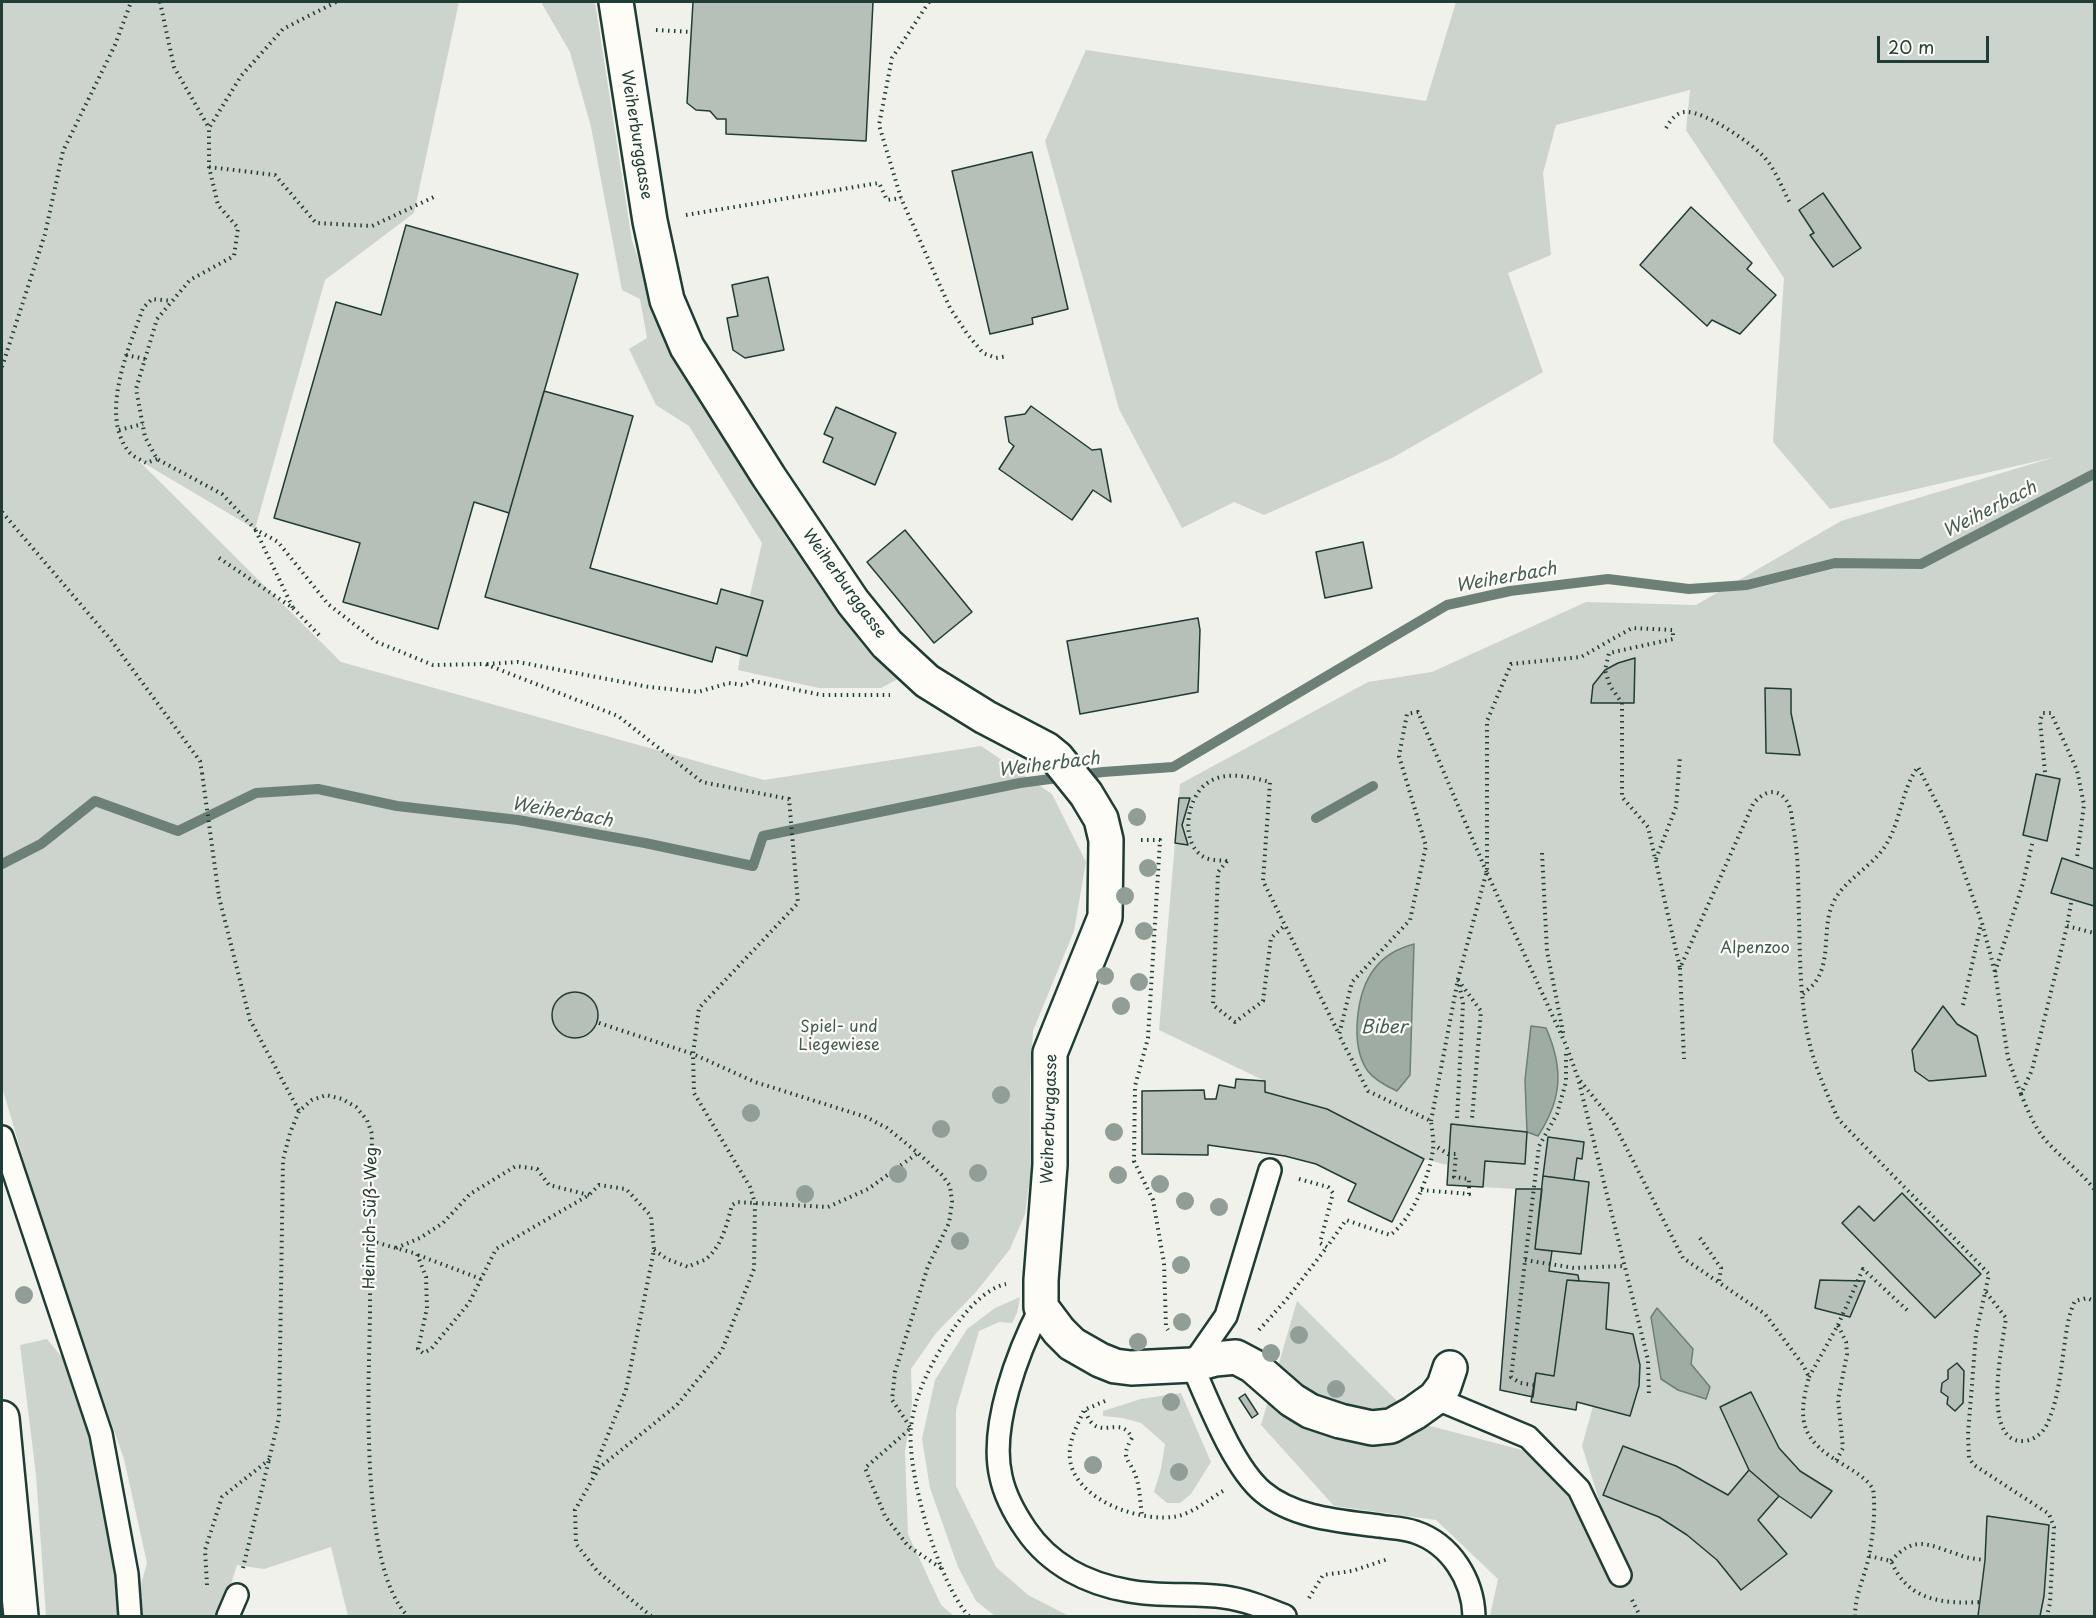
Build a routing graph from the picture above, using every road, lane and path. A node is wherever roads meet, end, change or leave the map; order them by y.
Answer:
1 (130, 2) edge
2 (160, 2) edge
3 (336, 2) edge
4 (616, 2) edge
5 (929, 2) edge
6 (209, 128) junction
7 (1666, 128) dead end
8 (209, 167) junction
9 (434, 196) dead end
10 (901, 198) junction
11 (1790, 203) dead end
12 (680, 216) dead end
13 (172, 301) junction
14 (126, 355) junction
15 (1008, 356) dead end
16 (145, 359) junction
17 (2, 367) edge
18 (143, 424) junction
19 (119, 430) junction
20 (157, 459) junction
21 (2, 512) edge
22 (255, 529) junction
23 (219, 558) dead end
24 (293, 608) junction
25 (319, 635) dead end
26 (485, 664) junction
27 (927, 681) junction
28 (1680, 756) dead end
29 (2045, 772) dead end
30 (1160, 840) dead end
31 (2033, 840) dead end
32 (1542, 852) dead end
33 (2077, 857) dead end
34 (1655, 860) junction
35 (1487, 873) junction
36 (2071, 903) dead end
37 (1982, 923) junction
38 (1284, 926) junction
39 (2067, 926) junction
40 (2094, 933) edge
41 (1680, 968) junction
42 (1995, 972) junction
43 (1458, 979) junction
44 (1803, 994) junction
45 (1963, 1005) dead end
46 (599, 1023) dead end
47 (1339, 1035) junction
48 (1566, 1045) junction
49 (693, 1054) junction
50 (1684, 1059) dead end
51 (1578, 1078) junction
52 (2021, 1094) junction
53 (299, 1110) junction
54 (1456, 1118) dead end
55 (1472, 1119) dead end
56 (1431, 1121) junction
57 (2, 1137) edge
58 (1434, 1145) junction
59 (918, 1152) junction
60 (1269, 1170) dead end
61 (1328, 1187) dead end
62 (2094, 1189) edge
63 (1422, 1190) junction
64 (589, 1195) junction
65 (755, 1203) junction
66 (1700, 1238) dead end
67 (371, 1241) junction
68 (1327, 1247) junction
69 (395, 1248) junction
70 (654, 1250) junction
71 (417, 1254) junction
72 (1525, 1260) junction
73 (1624, 1266) junction
74 (481, 1279) junction
75 (1719, 1282) junction
76 (1985, 1292) junction
77 (1041, 1294) junction
78 (2094, 1301) edge
79 (1908, 1311) dead end
80 (1838, 1325) junction
81 (1236, 1357) junction
82 (1192, 1365) junction
83 (1131, 1368) junction
84 (1450, 1368) dead end
85 (1809, 1377) junction
86 (1534, 1385) dead end
87 (1649, 1397) dead end
88 (1435, 1398) junction
89 (1084, 1410) junction
90 (2, 1418) edge
91 (911, 1428) junction
92 (270, 1459) junction
93 (1836, 1461) junction
94 (1247, 1477) junction
95 (590, 1481) junction
96 (1142, 1515) junction
97 (1395, 1556) dead end
98 (1869, 1556) junction
99 (1985, 1560) dead end
100 (1891, 1561) junction
101 (941, 1568) junction
102 (1620, 1575) dead end
103 (1308, 1600) dead end
104 (1981, 1602) dead end
105 (231, 1608) edge
106 (21, 1617) edge
107 (130, 1617) edge
108 (408, 1617) edge
109 (651, 1617) edge
110 (969, 1617) edge
111 (1285, 1617) edge
112 (1474, 1617) edge
113 (1855, 1617) edge
114 (2047, 1617) edge

1 - 17 path
2 - 6 path
3 - 6 path
4 - 27 street, Weiherburggasse
5 - 10 path
6 - 8 path
7 - 11 path
8 - 9 path
8 - 13 path
10 - 12 path
10 - 15 path
13 - 14 path
13 - 16 path
14 - 16 path
14 - 19 path
16 - 18 path
18 - 19 path
18 - 20 path
19 - 20 path
20 - 22 path
21 - 53 path, bridge
22 - 24 path
22 - 26 path
23 - 24 path
24 - 25 path
26 - 27 path
26 - 49 path
27 - 77 street, Weiherburggasse
28 - 34 path
29 - 33 path
30 - 82 path
31 - 42 path
32 - 48 path
34 - 35 path
34 - 41 path
35 - 43 path
35 - 47 path
35 - 48 path
36 - 39 path
37 - 42 path
37 - 44 path
37 - 45 path
38 - 38 path
38 - 47 path
39 - 40 path
39 - 52 path
41 - 44 path
41 - 50 path
42 - 52 path
43 - 54 path
43 - 55 path
43 - 56 path
44 - 76 path
46 - 49 path
47 - 56 path
48 - 51 path
48 - 72 path
49 - 59 path
49 - 65 path
51 - 73 path
51 - 75 path
52 - 62 path
53 - 67 path, Heinrich-Süß-Weg
53 - 92 path
56 - 58 path
57 - 107 lane
58 - 63 path
58 - 63 path
59 - 65 path
59 - 91 path
60 - 82 lane
61 - 68 path
63 - 68 path
64 - 69 path
64 - 70 path
64 - 74 path
65 - 70 path
65 - 95 path
66 - 75 path
67 - 69 path
67 - 108 path, Heinrich-Süß-Weg
68 - 81 path
69 - 71 path
70 - 95 path
71 - 74 path
71 - 74 path
72 - 73 path
72 - 86 path
73 - 87 path
75 - 85 path
76 - 78 path
76 - 114 path
77 - 83 street
77 - 91 path
77 - 111 lane, Weiherburggasse
79 - 80 path
80 - 85 path
80 - 93 path
81 - 82 street
81 - 88 street
82 - 83 street
82 - 94 lane
83 - 89 path
84 - 88 street
85 - 93 path
88 - 102 lane
89 - 96 path
89 - 96 path
90 - 106 street
91 - 101 path
91 - 101 path
92 - 105 path
92 - 105 path
93 - 98 path
94 - 96 path
94 - 112 lane
95 - 109 path
97 - 103 path
98 - 100 path
98 - 113 path
99 - 100 path
100 - 104 path
101 - 110 path

